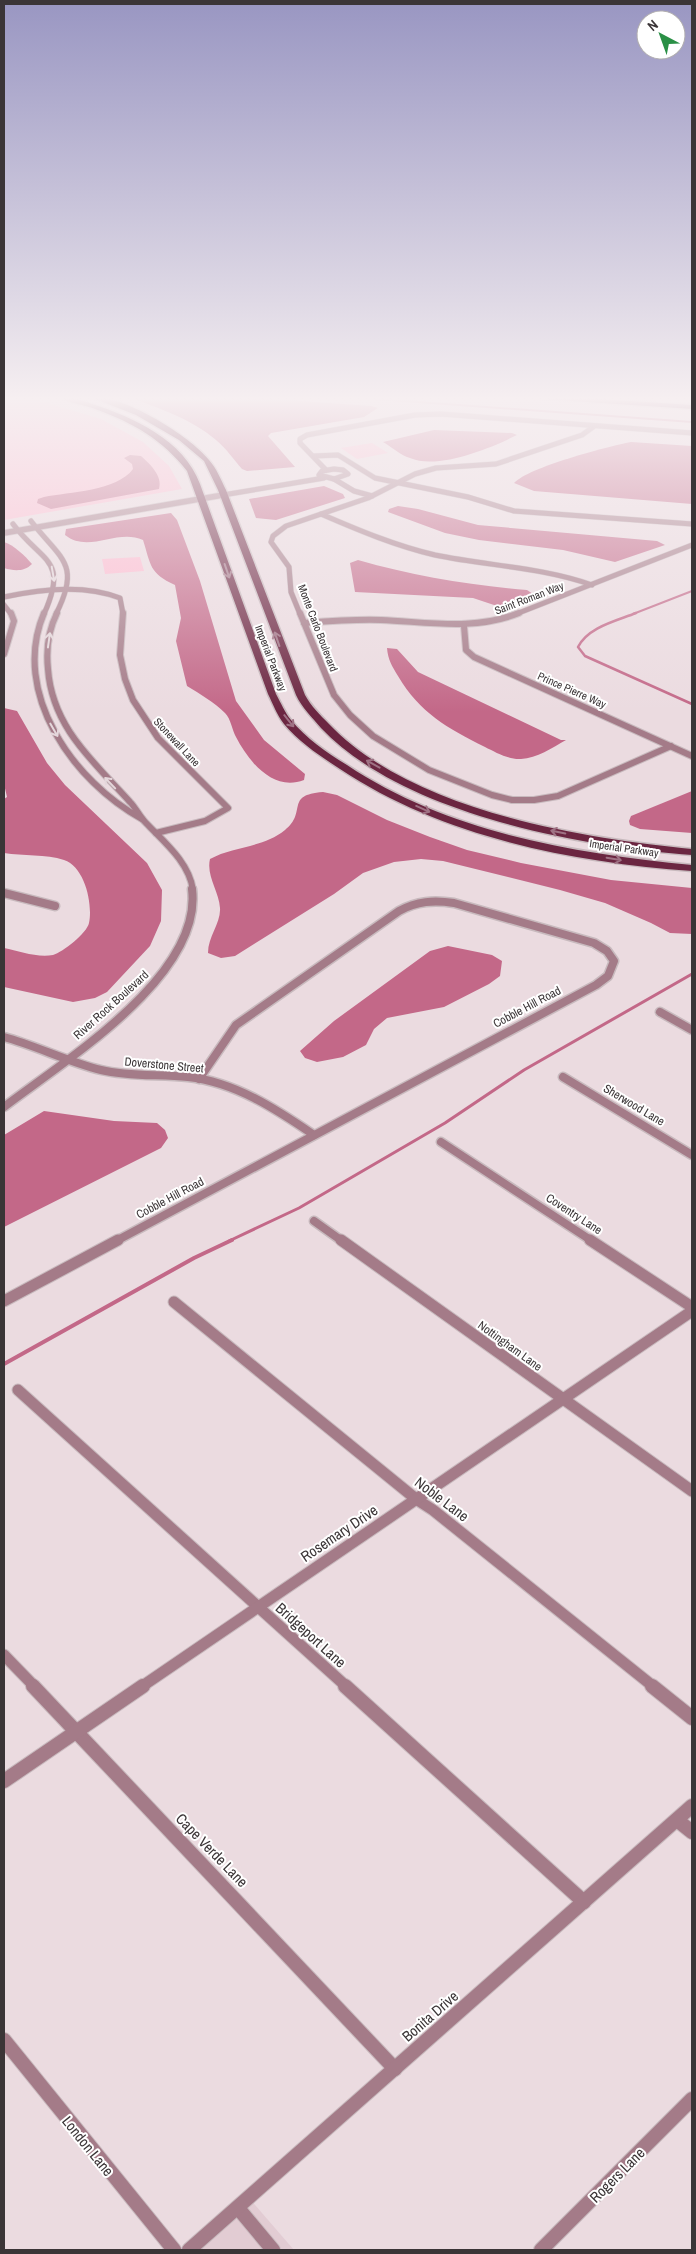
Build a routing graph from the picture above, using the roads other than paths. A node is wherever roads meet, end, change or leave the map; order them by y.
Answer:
1 (159, 502) edge
2 (168, 502) edge
3 (203, 502) edge
4 (226, 502) edge
5 (354, 502) edge
6 (483, 502) edge
7 (321, 514) junction
8 (31, 521) junction
9 (692, 524) edge
10 (4, 526) edge
11 (15, 527) junction
12 (36, 527) junction
13 (4, 533) edge
14 (45, 537) junction
15 (26, 540) junction
16 (53, 545) junction
17 (692, 545) edge
18 (35, 549) junction
19 (592, 585) junction
20 (53, 591) junction
21 (66, 591) junction
22 (4, 598) edge
23 (4, 605) edge
24 (304, 623) junction
25 (464, 626) junction
26 (4, 654) edge
27 (671, 746) junction
28 (692, 756) edge
29 (142, 819) junction
30 (156, 833) junction
31 (692, 852) edge
32 (692, 868) edge
33 (4, 893) edge
34 (55, 906) dead end
35 (660, 1012) dead end
36 (692, 1030) edge
37 (4, 1037) edge
38 (67, 1058) junction
39 (563, 1077) dead end
40 (199, 1079) junction
41 (4, 1107) edge
42 (314, 1135) junction
43 (441, 1142) dead end
44 (692, 1155) edge
45 (314, 1221) dead end
46 (4, 1301) edge
47 (174, 1302) dead end
48 (692, 1307) edge
49 (692, 1310) edge
50 (18, 1390) dead end
51 (562, 1400) junction
52 (692, 1491) edge
53 (416, 1499) junction
54 (258, 1607) junction
55 (4, 1655) edge
56 (692, 1718) edge
57 (76, 1732) junction
58 (4, 1781) edge
59 (692, 1806) edge
60 (677, 1820) junction
61 (692, 1832) edge
62 (584, 1902) junction
63 (4, 2040) edge
64 (395, 2069) junction
65 (692, 2099) edge
66 (238, 2208) junction
67 (174, 2250) edge
68 (189, 2250) edge
69 (274, 2250) edge
70 (541, 2250) edge

1 - 8 street
2 - 12 street
3 -> 32 main road, Imperial Parkway
31 -> 4 main road, Imperial Parkway
5 - 7 street, Monte Carlo Boulevard
6 - 9 street
7 - 19 street
7 - 24 street, Monte Carlo Boulevard
8 - 11 street
8 - 12 street, River Rock Boulevard
10 - 11 street
11 - 12 street
11 - 13 street
11 - 15 street, River Rock Boulevard
12 - 14 street, River Rock Boulevard
14 - 15 street
14 - 16 street, River Rock Boulevard
15 - 18 street, River Rock Boulevard
16 - 18 street
16 - 21 street, River Rock Boulevard
17 - 19 street, Saint Roman Way
18 -> 20 street, River Rock Boulevard
19 - 25 street, Saint Roman Way
20 - 21 street
20 - 22 street
20 -> 29 street, River Rock Boulevard
29 -> 21 street, River Rock Boulevard
21 - 30 street, Stonewall Lane
23 - 26 street
24 - 25 street, Saint Roman Way
24 - 27 street, Monte Carlo Boulevard
25 - 27 street, Prince Pierre Way
27 - 28 street, Prince Pierre Way
29 - 30 street, River Rock Boulevard
30 - 38 street, River Rock Boulevard
33 - 34 street
35 - 36 street
37 - 38 street, Doverstone Street
38 - 40 street, Doverstone Street
38 - 41 street, River Rock Boulevard
39 - 44 street, Sherwood Lane
40 - 42 street, Doverstone Street
40 - 42 street, Cobble Hill Road
42 - 46 street, Cobble Hill Road
43 - 48 street, Coventry Lane
45 - 51 street, Nottingham Lane
47 - 53 street, Noble Lane
49 - 51 street, Rosemary Drive
50 - 54 street, Bridgeport Lane
51 - 52 street, Nottingham Lane
51 - 53 street, Rosemary Drive
53 - 54 street, Rosemary Drive
53 - 56 street, Noble Lane
54 - 57 street, Rosemary Drive
54 - 62 street, Bridgeport Lane
55 - 57 street, Cape Verde Lane
57 - 58 street, Rosemary Drive
57 - 64 street, Cape Verde Lane
59 - 60 street, Bonita Drive
60 - 61 street
60 - 62 street, Bonita Drive
62 - 64 street, Bonita Drive
63 - 67 street, London Lane
64 - 66 street, Bonita Drive
65 - 70 street, Rogers Lane
66 - 68 street, Bonita Drive
66 - 69 street

